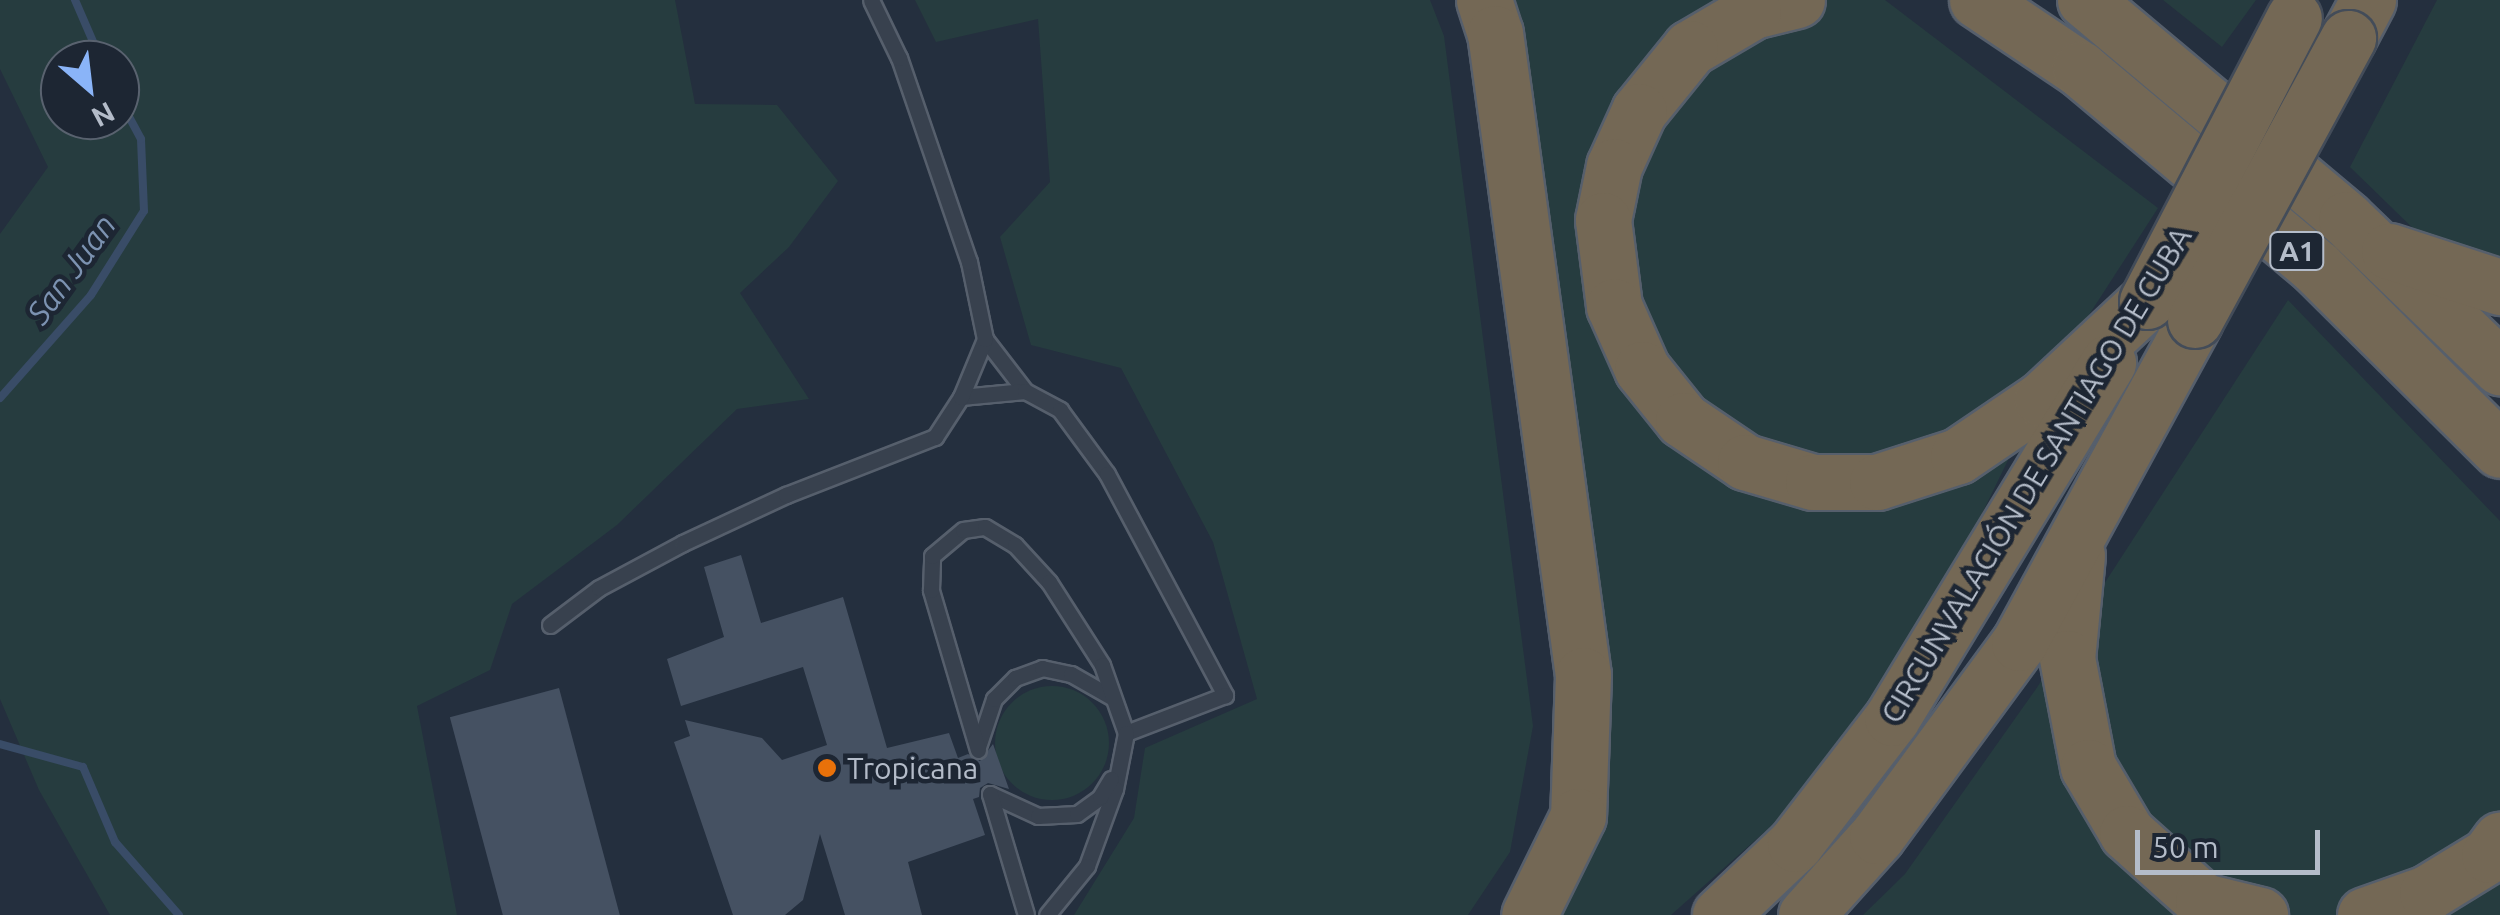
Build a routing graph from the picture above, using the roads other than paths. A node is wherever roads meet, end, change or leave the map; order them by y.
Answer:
1 (871, 0) edge
2 (1484, 0) edge
3 (1797, 0) edge
4 (1932, 0) edge
5 (1977, 0) edge
6 (2085, 0) edge
7 (2298, 9) edge
8 (2358, 19) edge
9 (2080, 69) junction
10 (2372, 245) junction
11 (2500, 287) edge
12 (2171, 310) junction
13 (985, 339) junction
14 (2411, 358) junction
15 (2500, 367) edge
16 (1025, 391) junction
17 (961, 397) junction
18 (2500, 450) edge
19 (2500, 485) edge
20 (2080, 530) junction
21 (550, 625) dead end
22 (1114, 698) junction
23 (1126, 733) junction
24 (1119, 768) junction
25 (2500, 840) edge
26 (1026, 915) edge
27 (1046, 915) edge
28 (1530, 915) edge
29 (1720, 915) edge
30 (1806, 915) edge
31 (2260, 915) edge
32 (2365, 915) edge

1 - 13 lane
2 - 28 highway
3 - 12 highway
4 - 9 highway
5 - 9 highway, A1
6 - 10 highway, A1
7 - 12 highway, CIRCUNVALACIÓN DE SANTIAGO DE CUBA, bridge
8 - 12 highway, CIRCUNVALACIÓN DE SANTIAGO DE CUBA, bridge
9 - 14 highway, A1
10 - 11 highway
10 - 15 highway, A1
12 - 20 highway, CIRCUNVALACIÓN DE SANTIAGO DE CUBA
12 - 29 highway, CIRCUNVALACIÓN DE SANTIAGO DE CUBA
13 - 16 lane
13 - 17 lane
14 - 18 highway, A1
14 - 19 highway
16 - 17 lane
16 - 23 lane
17 - 21 lane
20 - 30 highway, CIRCUNVALACIÓN DE SANTIAGO DE CUBA
20 - 31 highway
22 - 22 lane
22 - 23 lane
23 - 24 lane
24 - 26 lane
24 - 27 lane
25 - 32 highway

